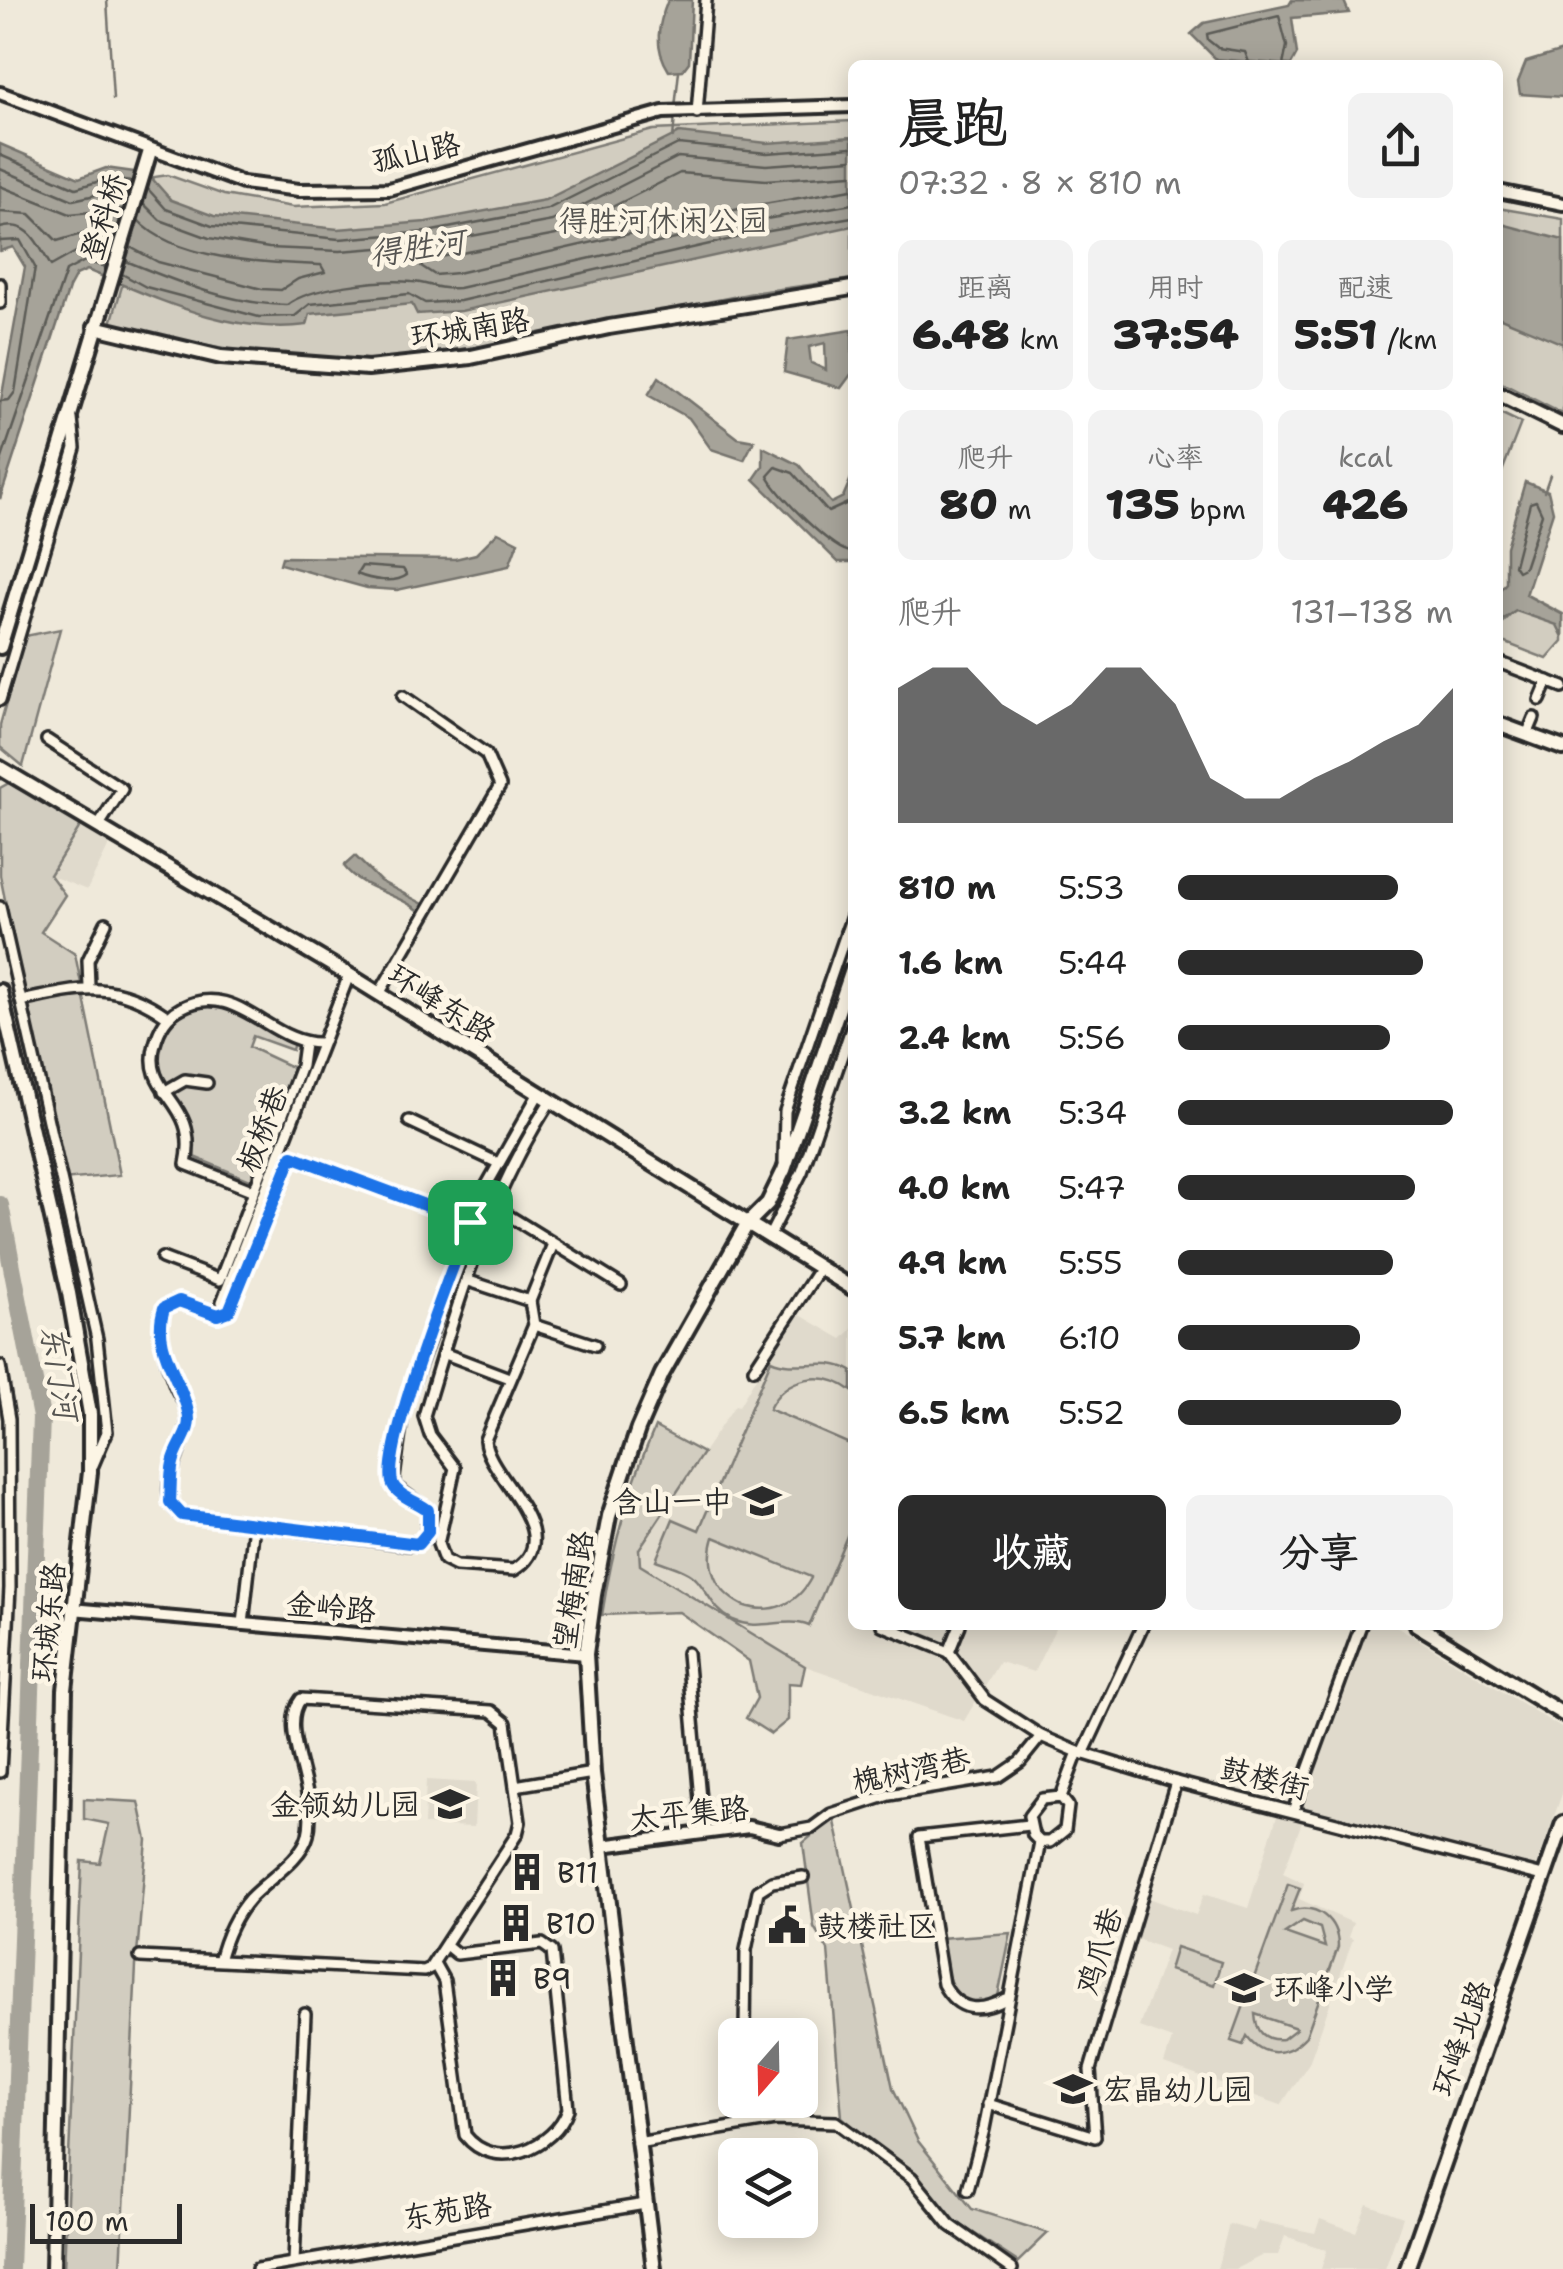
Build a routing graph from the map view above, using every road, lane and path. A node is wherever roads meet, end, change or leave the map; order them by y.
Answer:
1 (706, 0) edge
2 (0, 93) edge
3 (848, 106) edge
4 (697, 113) junction
5 (150, 151) junction
6 (1503, 192) edge
7 (1563, 204) edge
8 (1, 287) edge
9 (848, 289) edge
10 (0, 302) edge
11 (95, 327) junction
12 (1503, 396) edge
13 (71, 408) junction
14 (1563, 426) edge
15 (0, 647) edge
16 (1503, 664) edge
17 (1548, 681) junction
18 (1563, 687) edge
19 (403, 696) dead end
20 (0, 700) edge
21 (1540, 700) dead end
22 (1534, 718) dead end
23 (1503, 726) edge
24 (1527, 735) junction
25 (47, 740) dead end
26 (1563, 748) edge
27 (0, 768) edge
28 (99, 825) junction
29 (0, 907) edge
30 (106, 923) dead end
31 (848, 939) edge
32 (349, 975) junction
33 (848, 982) edge
34 (89, 987) junction
35 (0, 991) edge
36 (379, 994) junction
37 (20, 1000) junction
38 (168, 1017) junction
39 (848, 1038) edge
40 (322, 1043) junction
41 (304, 1044) junction
42 (207, 1083) dead end
43 (164, 1092) junction
44 (545, 1097) junction
45 (409, 1121) dead end
46 (496, 1162) junction
47 (784, 1170) junction
48 (254, 1191) junction
49 (493, 1206) junction
50 (470, 1222) junction
51 (747, 1224) junction
52 (769, 1238) junction
53 (552, 1244) junction
54 (162, 1258) dead end
55 (820, 1268) junction
56 (466, 1280) junction
57 (621, 1286) dead end
58 (848, 1286) edge
59 (530, 1301) junction
60 (222, 1302) dead end
61 (534, 1325) junction
62 (596, 1345) dead end
63 (443, 1353) junction
64 (0, 1366) edge
65 (754, 1368) dead end
66 (509, 1378) junction
67 (90, 1472) junction
68 (254, 1524) junction
69 (72, 1609) junction
70 (243, 1624) junction
71 (894, 1630) edge
72 (958, 1630) edge
73 (1141, 1630) edge
74 (1359, 1630) edge
75 (1425, 1630) edge
76 (949, 1652) junction
77 (688, 1653) dead end
78 (586, 1654) junction
79 (1563, 1714) edge
80 (1041, 1736) junction
81 (1080, 1753) junction
82 (0, 1772) edge
83 (593, 1772) junction
84 (1176, 1782) junction
85 (515, 1786) junction
86 (1061, 1797) junction
87 (1293, 1811) junction
88 (1563, 1824) edge
89 (1030, 1825) junction
90 (703, 1833) junction
91 (780, 1834) joint
92 (1040, 1842) junction
93 (602, 1846) junction
94 (1544, 1876) junction
95 (803, 1877) dead end
96 (446, 1945) junction
97 (140, 1957) dead end
98 (219, 1961) junction
99 (434, 1963) junction
100 (1006, 1999) junction
101 (305, 2014) dead end
102 (745, 2018) edge
103 (988, 2104) junction
104 (742, 2118) edge
105 (741, 2125) junction
106 (637, 2143) junction
107 (968, 2190) dead end
108 (645, 2204) junction
109 (294, 2262) junction
110 (53, 2269) edge
111 (256, 2269) edge
112 (654, 2269) edge
113 (1012, 2269) edge
114 (1407, 2269) edge

1 - 4 street
2 - 5 street, 孤山路
3 - 4 street, 孤山路
4 - 5 street, 孤山路
5 - 11 main road, 登科桥
6 - 7 street
8 - 10 street
9 - 11 main road, 环城南路
11 - 13 main road
12 - 14 main road
13 - 15 main road
13 - 20 street
16 - 17 street
17 - 18 street
17 - 21 street
19 - 36 street
22 - 24 street
23 - 24 main road
24 - 26 main road
25 - 28 street
27 - 28 main road, 环峰东路
28 - 32 main road, 环峰东路
29 - 37 street
30 - 34 street
31 - 47 street
32 - 36 main road, 环峰东路
32 - 40 street, 板桥巷
33 - 47 main road, 望梅南路
34 - 37 street
34 - 38 street
35 - 67 main road, 环城东路
36 - 44 main road, 环峰东路
37 - 67 street
38 - 41 street
38 - 43 street
39 - 52 street
40 - 41 street
40 - 60 street, 板桥巷
41 - 48 street
42 - 43 street
43 - 48 street
44 - 46 street
44 - 49 street
44 - 51 main road, 环峰东路
45 - 46 street
46 - 50 street
47 - 51 main road, 望梅南路
48 - 54 street
49 - 53 street
49 - 56 street
50 - 68 street
50 - 68 street
51 - 52 main road, 环峰东路
51 - 78 main road, 望梅南路
52 - 55 main road, 环峰东路
53 - 57 street
53 - 59 street
55 - 58 main road, 环峰东路
55 - 65 street
56 - 59 street
56 - 63 street
59 - 61 street
61 - 62 street
61 - 66 street
63 - 66 street
63 - 66 street
64 - 82 street
67 - 69 main road, 环城东路
68 - 70 street
69 - 70 street, 金岭路
69 - 110 main road, 环城东路
70 - 78 street, 金岭路
71 - 76 street
72 - 76 street
73 - 81 street
74 - 87 street
75 - 79 main road
76 - 80 street, 鼓楼街
77 - 90 street
78 - 83 main road, 望梅南路
80 - 81 street, 鼓楼街
80 - 91 street, 槐树湾巷
81 - 84 street, 鼓楼街
81 - 86 street
83 - 85 street
83 - 93 main road, 望梅南路
84 - 87 street, 鼓楼街
84 - 103 street, 鸡爪巷
85 - 96 street
85 - 98 street
86 - 89 street
86 - 92 street
87 - 94 street, 鼓楼街
88 - 94 main road, 环峰北路
89 - 92 street
89 - 100 street
90 - 91 street, 太平集路
90 - 93 street, 太平集路
92 - 100 street
93 - 106 main road, 望梅南路
94 - 114 main road, 环峰北路
95 - 102 street
96 - 99 street
96 - 99 street
97 - 98 street
98 - 99 street
100 - 103 street
101 - 109 street
103 - 107 street
104 - 105 street
105 - 106 street
105 - 113 street
106 - 108 main road, 望梅南路
108 - 109 street, 东苑路
108 - 112 main road, 望梅南路
109 - 111 street, 东苑路

